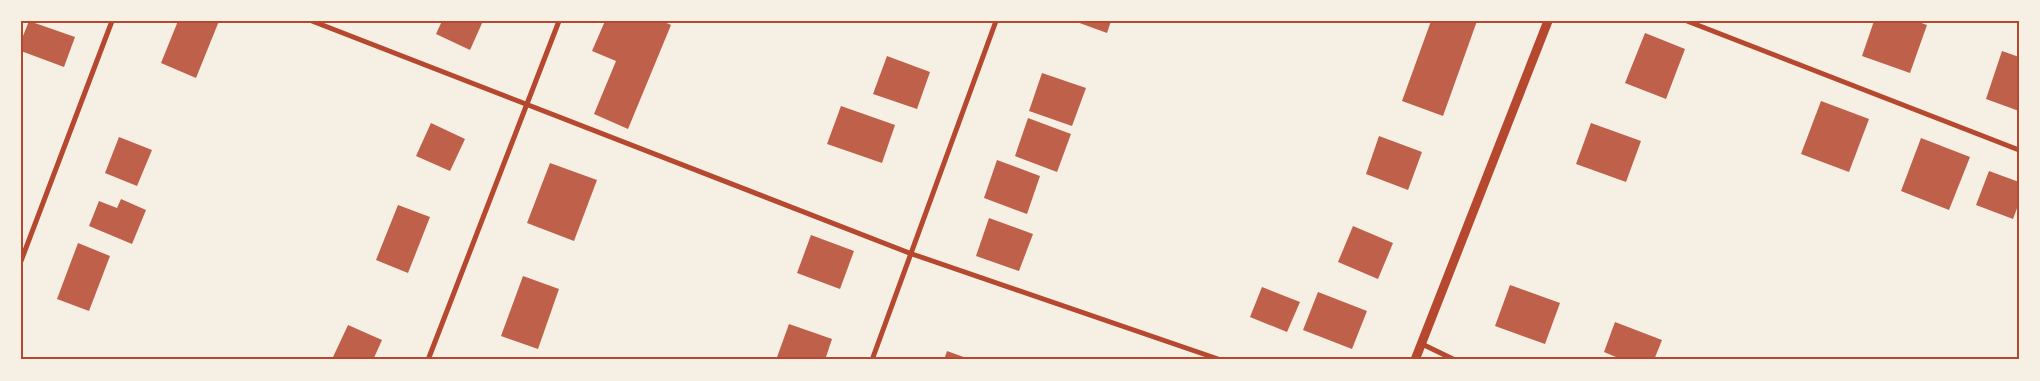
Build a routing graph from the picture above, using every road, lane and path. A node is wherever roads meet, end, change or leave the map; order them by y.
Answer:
1 (112, 21) edge
2 (312, 21) edge
3 (559, 21) edge
4 (996, 21) edge
5 (1548, 21) edge
6 (1687, 21) edge
7 (527, 105) junction
8 (2019, 150) edge
9 (912, 254) junction
10 (21, 260) edge
11 (1422, 344) junction
12 (428, 360) edge
13 (872, 360) edge
14 (1221, 360) edge
15 (1415, 360) edge
16 (1455, 360) edge

1 - 10 street
2 - 7 street
3 - 7 street
4 - 9 street
5 - 11 street
6 - 8 street
7 - 9 street
7 - 12 street
9 - 13 street
9 - 14 street
11 - 15 street
11 - 16 street

